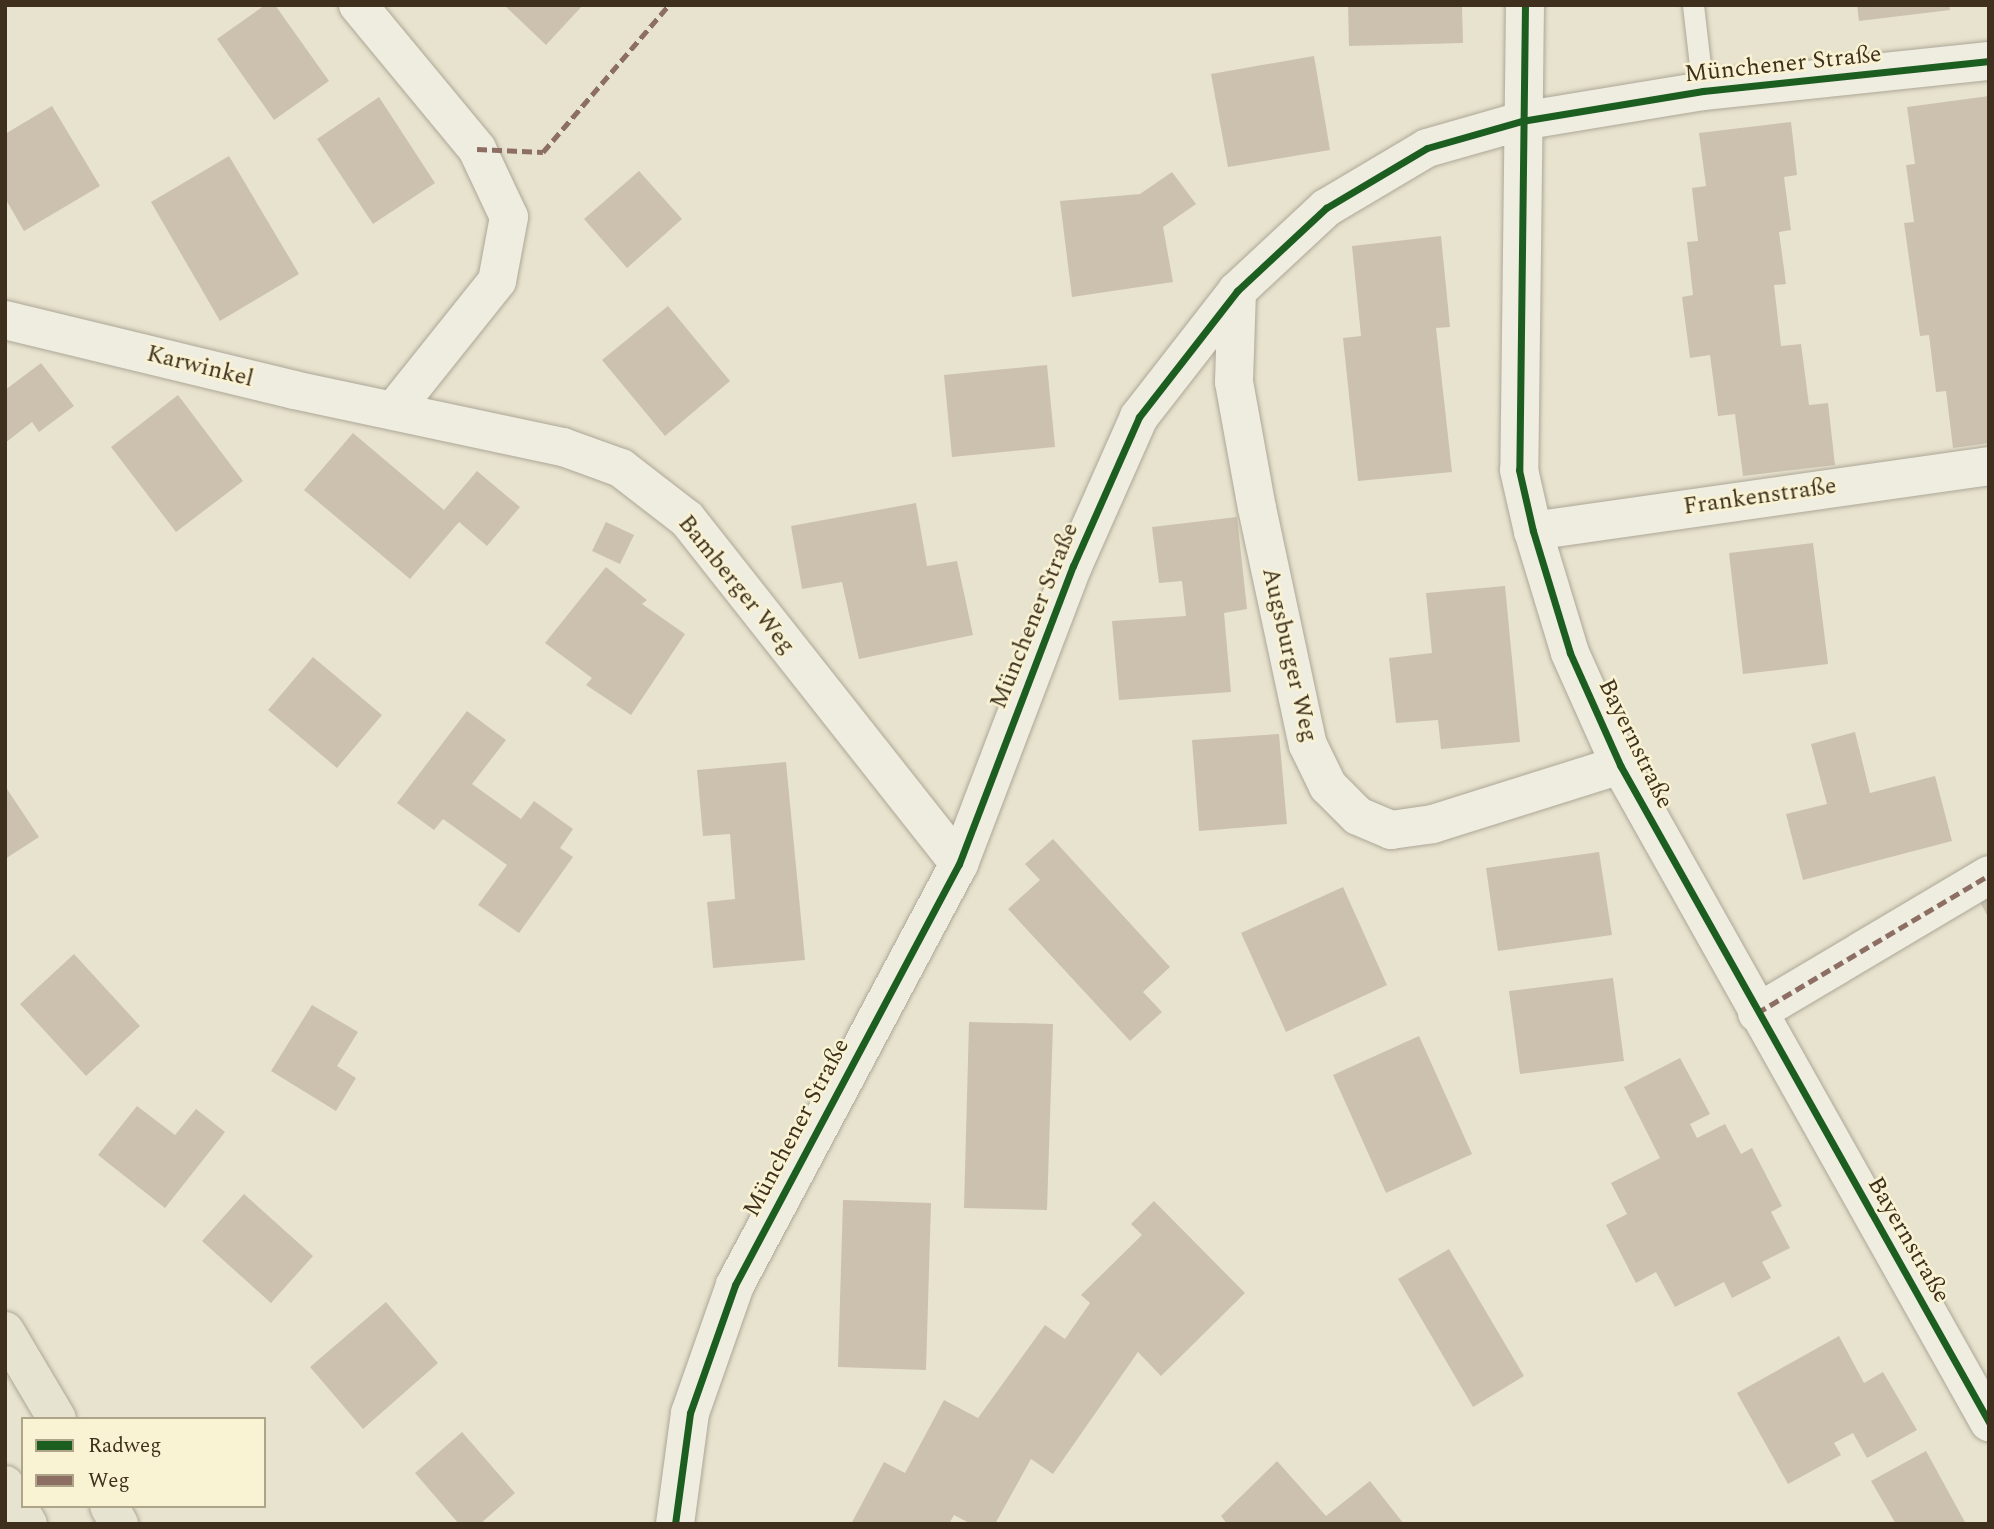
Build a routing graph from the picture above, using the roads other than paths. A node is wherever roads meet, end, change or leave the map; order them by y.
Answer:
1 (358, 5) edge
2 (1525, 5) edge
3 (1693, 5) edge
4 (1989, 61) edge
5 (1703, 92) junction
6 (1522, 121) junction
7 (1237, 291) junction
8 (5, 320) edge
9 (396, 409) junction
10 (1989, 466) edge
11 (1532, 531) junction
12 (1620, 765) junction
13 (959, 864) junction
14 (1989, 875) edge
15 (1757, 1013) junction
16 (5, 1331) edge
17 (56, 1417) edge
18 (1989, 1422) edge
19 (5, 1485) edge
20 (110, 1508) edge
21 (28, 1524) edge
22 (119, 1524) edge
23 (676, 1524) edge

1 - 9 street
2 - 6 street, Bayernstraße
3 - 5 lane
4 - 5 street, Münchener Straße
5 - 6 street, Münchener Straße
6 - 7 street, Münchener Straße
6 - 11 street, Bayernstraße
7 - 12 street, Augsburger Weg
7 - 13 street, Münchener Straße
8 - 9 street, Karwinkel
9 - 13 street, Bamberger Weg
10 - 11 street, Frankenstraße
11 - 12 street, Bayernstraße
12 - 15 street, Bayernstraße
13 - 23 street, Münchener Straße
14 - 15 street
15 - 18 street, Bayernstraße
16 - 17 main road
19 - 21 main road
20 - 22 main road

